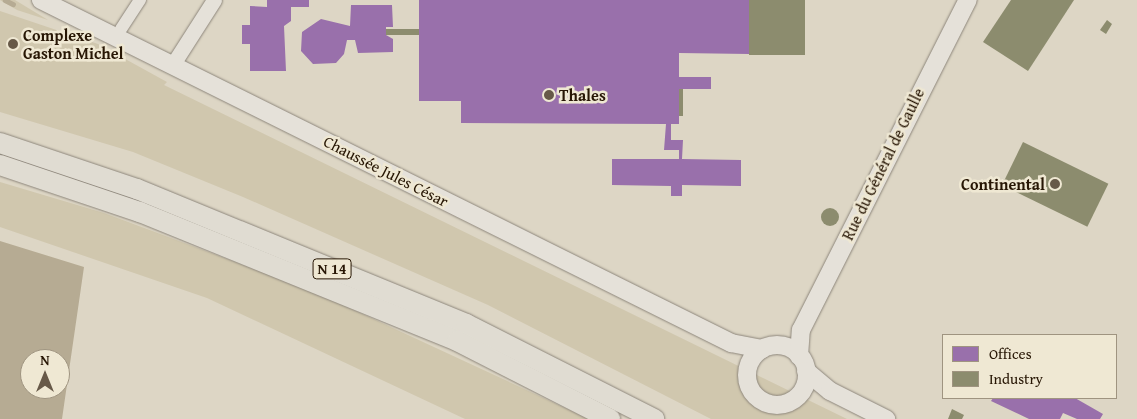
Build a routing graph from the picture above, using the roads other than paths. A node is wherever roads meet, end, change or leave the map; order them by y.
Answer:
1 (42, 0) edge
2 (140, 0) edge
3 (214, 0) edge
4 (968, 0) edge
5 (121, 29) dead end
6 (172, 64) junction
7 (0, 144) edge
8 (0, 165) edge
9 (801, 330) junction
10 (731, 343) junction
11 (771, 347) junction
12 (803, 363) junction
13 (748, 370) junction
14 (830, 391) junction
15 (800, 393) junction
16 (610, 419) edge
17 (654, 419) edge
18 (886, 419) edge

1 - 6 main road, Chaussée Jules César
2 - 5 street
3 - 6 street
4 - 9 main road, Rue du Général de Gaulle
6 - 10 main road, Chaussée Jules César
7 - 17 highway, N 14
8 - 16 highway, N 14
9 - 11 main road, Rue du Général de Gaulle
9 - 12 main road, Rue du Général de Gaulle
10 - 11 main road, Chaussée Jules César
10 - 13 main road
11 - 12 main road
11 - 13 main road
12 - 14 main road
12 - 15 main road
13 - 15 main road
14 - 15 main road
14 - 18 main road

